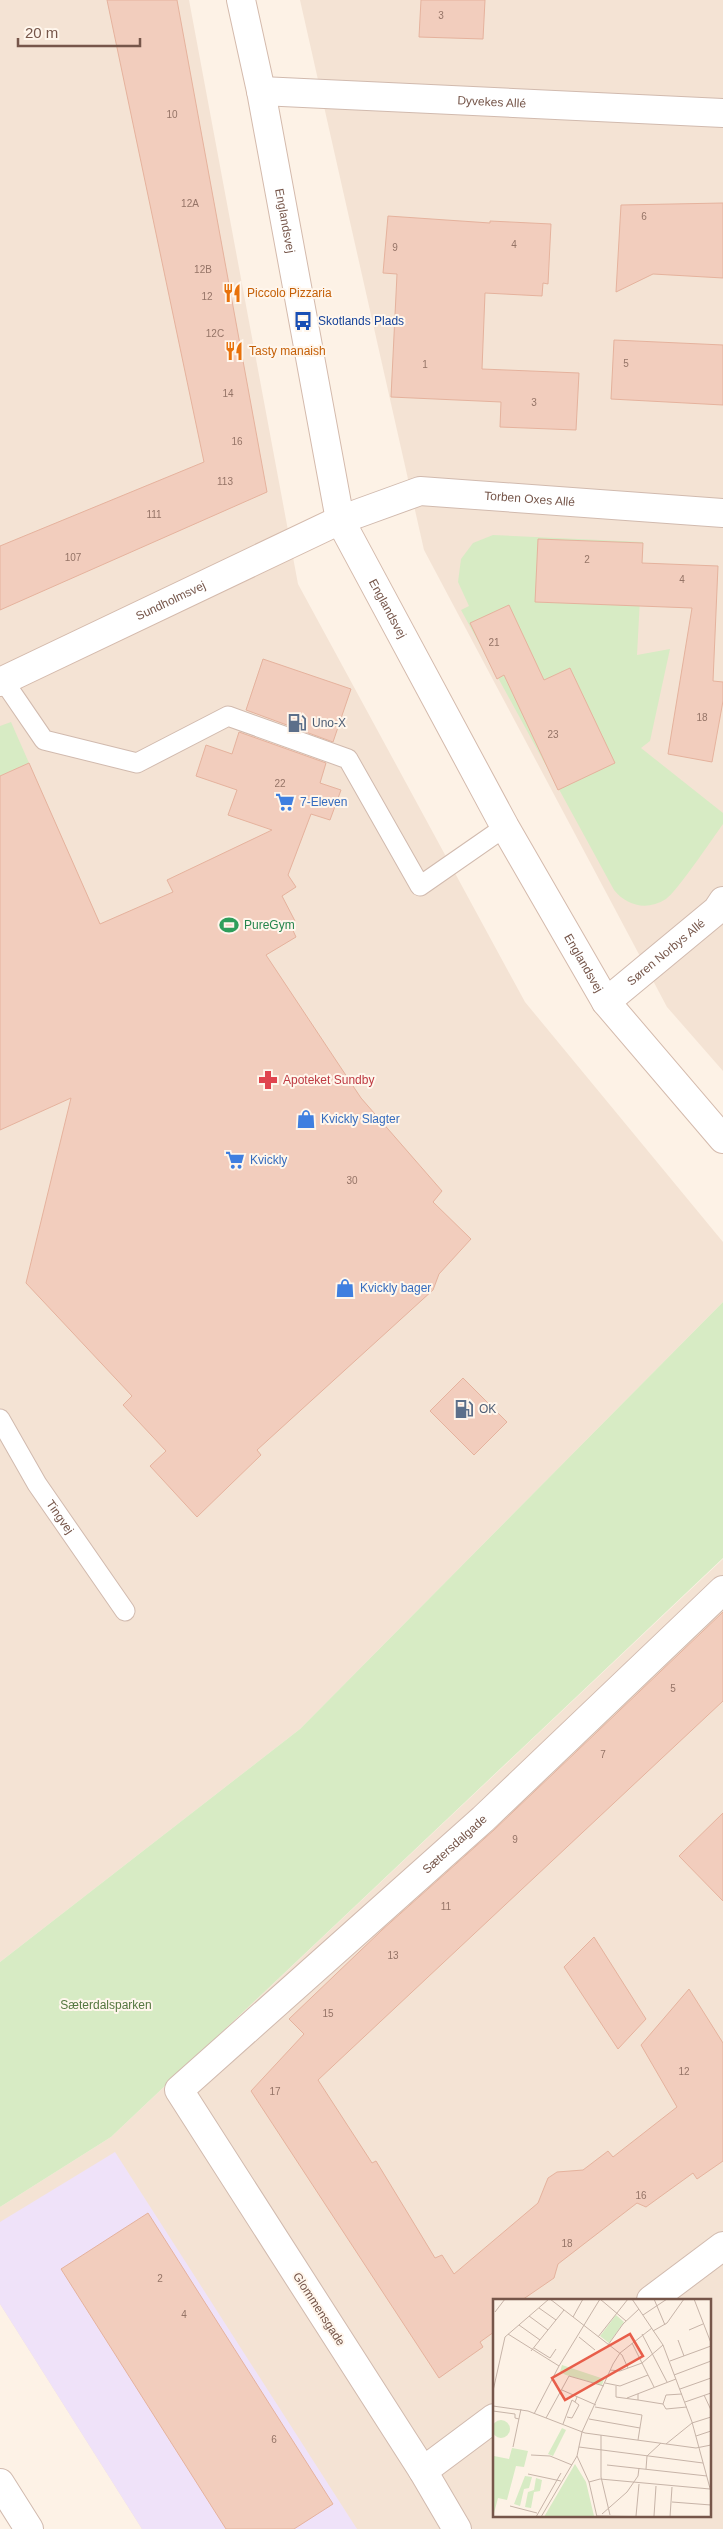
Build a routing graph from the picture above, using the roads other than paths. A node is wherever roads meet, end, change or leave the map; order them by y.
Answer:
1 (241, 0) edge
2 (261, 91) junction
3 (723, 113) edge
4 (723, 513) edge
5 (340, 520) junction
6 (1, 681) edge
7 (504, 827) junction
8 (723, 901) edge
9 (606, 1002) junction
10 (723, 1139) edge
11 (0, 1419) edge
12 (723, 1590) edge
13 (125, 1611) dead end
14 (178, 2090) joint
15 (723, 2246) edge
16 (651, 2299) edge
17 (493, 2419) edge
18 (423, 2471) junction
19 (0, 2483) edge
20 (29, 2529) edge
21 (457, 2529) edge

1 - 2 street, Englandsvej
2 - 3 street, Dyvekes Allé
2 - 5 street, Englandsvej
4 - 5 street, Torben Oxes Allé
5 - 6 street, Sundholmsvej
5 - 7 street, Englandsvej
6 - 7 lane
7 - 9 street, Englandsvej
8 - 9 street, Søren Norbys Allé
9 - 10 street, Englandsvej
11 - 13 lane, Tingvej
12 - 14 street, Sætersdalgade
14 - 18 street, Glommensgade
15 - 16 street
17 - 18 street
18 - 21 street, Glommensgade
19 - 20 street

